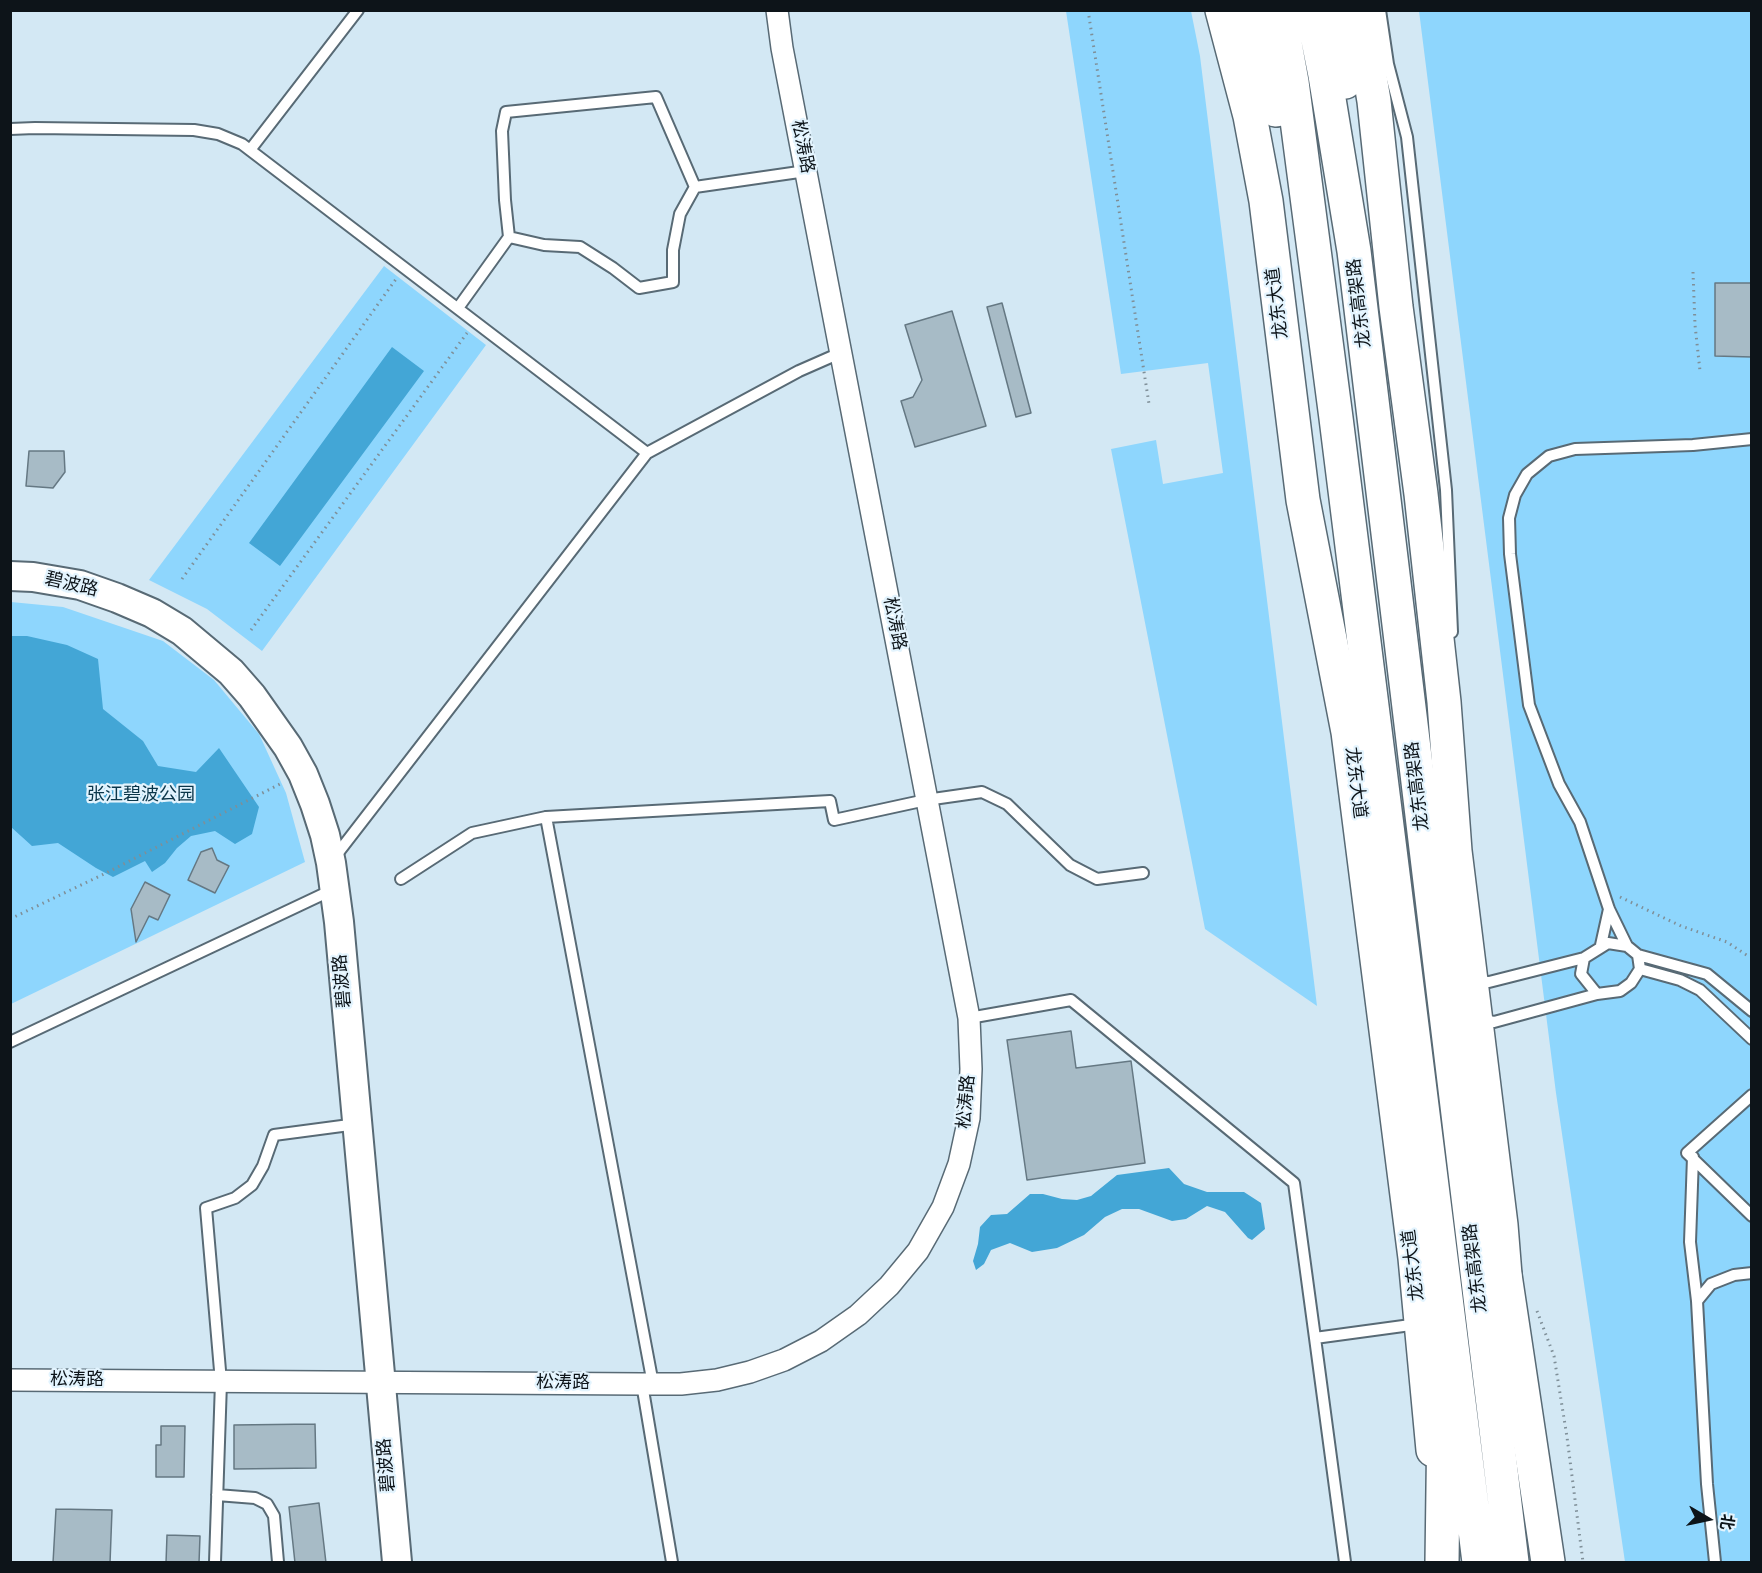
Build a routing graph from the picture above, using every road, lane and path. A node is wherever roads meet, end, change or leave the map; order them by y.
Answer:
1 (358, 10) edge
2 (777, 10) edge
3 (1088, 10) edge
4 (1222, 10) edge
5 (1251, 10) edge
6 (1279, 10) edge
7 (1312, 10) edge
8 (1339, 10) edge
9 (1359, 10) edge
10 (1371, 10) edge
11 (1380, 10) edge
12 (10, 129) edge
13 (250, 150) junction
14 (806, 171) junction
15 (695, 188) junction
16 (509, 237) junction
17 (1354, 251) junction
18 (404, 267) junction
19 (1693, 272) dead end
20 (458, 308) junction
21 (476, 322) junction
22 (840, 353) junction
23 (1700, 371) dead end
24 (1149, 404) dead end
25 (1336, 417) junction
26 (1752, 439) edge
27 (647, 453) junction
28 (10, 576) edge
29 (182, 579) dead end
30 (251, 630) dead end
31 (1453, 648) dead end
32 (1444, 702) junction
33 (303, 774) junction
34 (926, 800) junction
35 (546, 817) junction
36 (1143, 873) dead end
37 (332, 876) junction
38 (400, 879) dead end
39 (1605, 896) junction
40 (1609, 909) junction
41 (10, 919) edge
42 (1601, 945) junction
43 (1627, 946) junction
44 (1638, 955) junction
45 (1752, 956) edge
46 (1584, 958) junction
47 (1640, 969) junction
48 (1471, 981) junction
49 (1598, 994) junction
50 (1752, 1011) edge
51 (969, 1018) junction
52 (1476, 1018) junction
53 (1752, 1039) edge
54 (10, 1042) edge
55 (1752, 1095) edge
56 (357, 1124) junction
57 (1693, 1157) junction
58 (1752, 1216) edge
59 (1752, 1273) edge
60 (1505, 1275) junction
61 (1446, 1284) junction
62 (1697, 1301) junction
63 (1422, 1324) junction
64 (1315, 1338) junction
65 (10, 1380) edge
66 (220, 1382) junction
67 (380, 1383) junction
68 (648, 1384) junction
69 (217, 1495) junction
70 (215, 1563) edge
71 (278, 1563) edge
72 (398, 1563) edge
73 (672, 1563) edge
74 (1344, 1563) edge
75 (1441, 1563) edge
76 (1479, 1563) edge
77 (1512, 1563) edge
78 (1548, 1563) edge
79 (1715, 1563) edge

1 - 13 lane
2 - 14 street, 松涛路
3 - 24 path
4 - 63 main road, 龙东大道
5 - 25 main road
6 - 25 main road, 龙东高架路
7 - 17 main road, 龙东高架路
8 - 17 main road
9 - 32 main road
10 - 32 main road
11 - 31 lane
12 - 13 lane
13 - 18 lane
14 - 15 lane
14 - 22 street, 松涛路
15 - 16 lane
15 - 16 lane
16 - 20 lane
17 - 77 main road, 龙东高架路
18 - 20 lane
18 - 29 path
19 - 23 path
20 - 21 lane
21 - 27 lane
21 - 30 path
22 - 27 lane
22 - 34 street, 松涛路
25 - 61 main road, 龙东高架路
26 - 39 lane
27 - 37 lane
28 - 33 street, 碧波路
32 - 48 main road
33 - 37 street, 碧波路
33 - 41 path
34 - 35 lane
34 - 36 lane
34 - 51 street, 松涛路
35 - 38 lane
35 - 68 lane
37 - 54 lane
37 - 56 street, 碧波路
39 - 40 lane
39 - 45 path
40 - 42 lane
40 - 43 lane
42 - 43 lane
42 - 46 lane
43 - 44 lane
44 - 47 lane
44 - 50 lane
46 - 48 lane
46 - 49 lane
47 - 49 lane
47 - 53 lane
48 - 52 main road
49 - 52 lane
51 - 64 lane
51 - 68 street, 松涛路
52 - 60 main road
55 - 57 lane
56 - 66 lane
56 - 67 street, 碧波路
57 - 58 lane
57 - 62 lane
59 - 62 lane
60 - 77 main road
60 - 78 main road
61 - 75 main road
61 - 76 main road, 龙东高架路
62 - 79 lane
63 - 64 lane
63 - 75 main road, 龙东大道
64 - 74 lane
65 - 66 street, 松涛路
66 - 67 street, 松涛路
66 - 69 lane
67 - 68 street, 松涛路
67 - 72 street, 碧波路
68 - 73 lane
69 - 70 lane
69 - 71 lane

